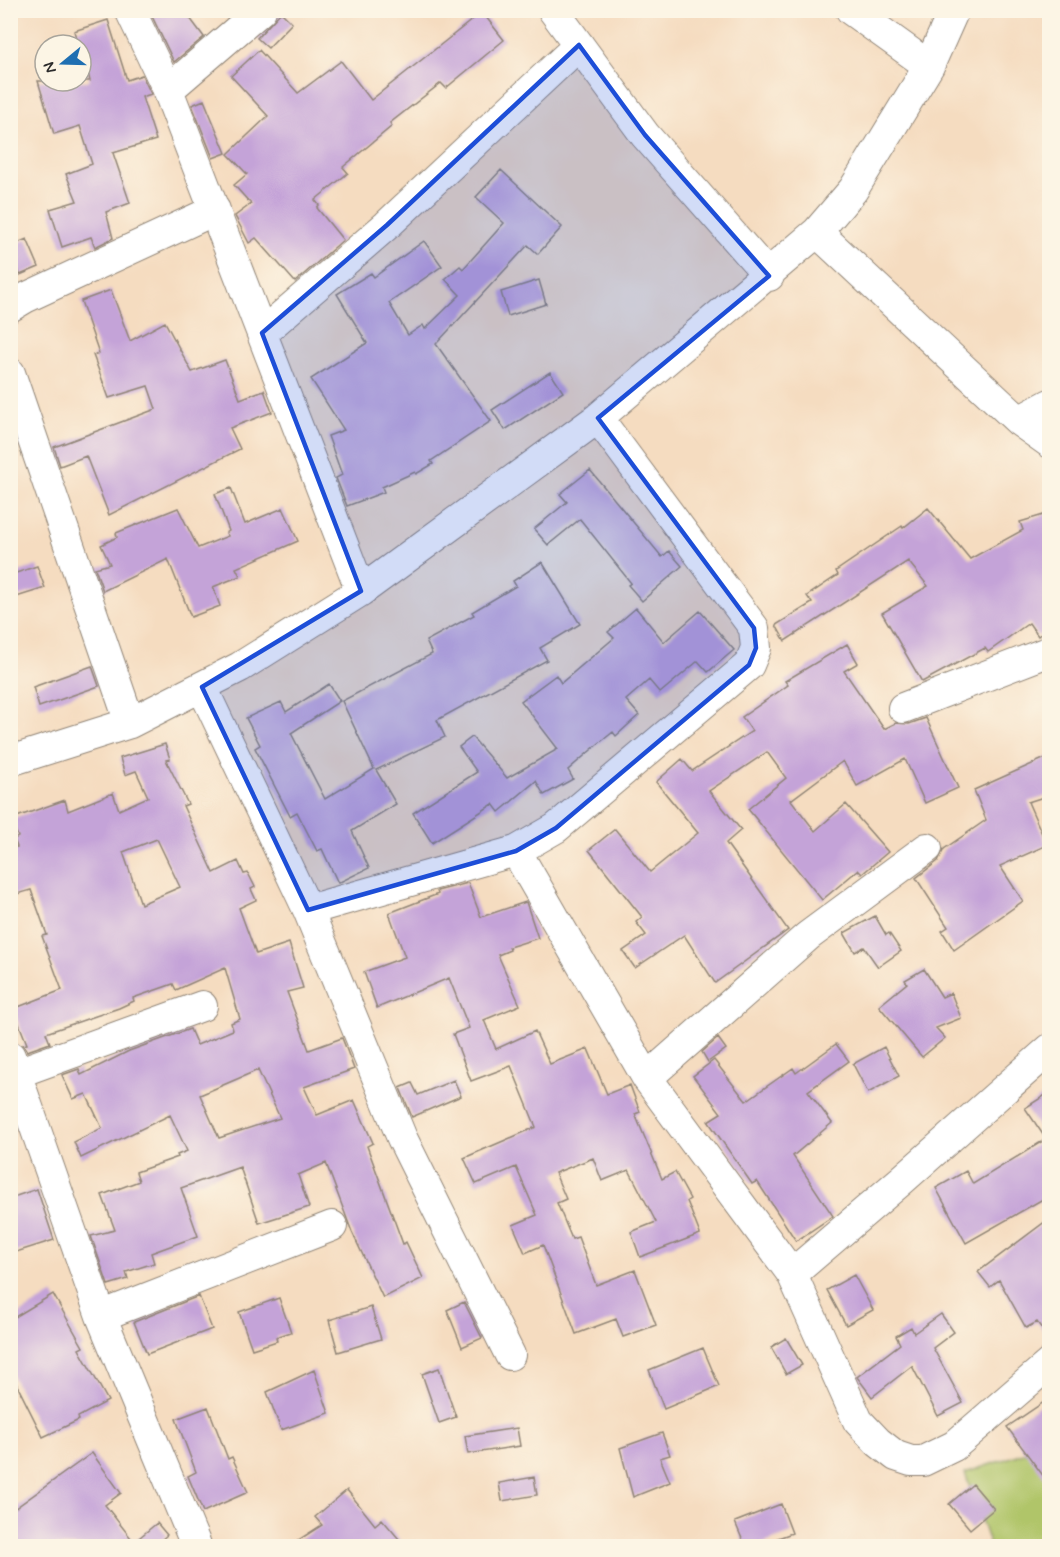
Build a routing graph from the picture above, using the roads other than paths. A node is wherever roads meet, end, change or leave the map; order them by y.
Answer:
1 (130, 10) edge
2 (261, 10) edge
3 (553, 10) edge
4 (851, 10) edge
5 (954, 10) edge
6 (579, 45) junction
7 (929, 66) junction
8 (168, 90) junction
9 (215, 210) junction
10 (817, 232) junction
11 (769, 276) junction
12 (10, 307) edge
13 (262, 333) junction
14 (10, 373) edge
15 (1050, 404) edge
16 (598, 418) junction
17 (1019, 421) junction
18 (1050, 442) edge
19 (361, 591) junction
20 (1050, 651) edge
21 (202, 687) junction
22 (903, 708) dead end
23 (130, 723) junction
24 (10, 761) edge
25 (927, 848) dead end
26 (516, 851) junction
27 (308, 910) junction
28 (202, 1006) dead end
29 (1050, 1049) edge
30 (14, 1064) edge
31 (647, 1078) junction
32 (332, 1226) dead end
33 (792, 1274) junction
34 (101, 1316) junction
35 (510, 1355) dead end
36 (1050, 1363) edge
37 (196, 1545) edge

1 - 8 street
2 - 8 street
3 - 6 street
4 - 7 street
5 - 7 street
6 - 11 street
6 - 13 street
7 - 10 street
8 - 9 street
9 - 12 street
9 - 13 street
10 - 11 street
10 - 17 street
11 - 16 street
13 - 19 street
14 - 23 street
15 - 17 street
16 - 19 street
16 - 26 street
17 - 18 street
19 - 21 street
20 - 22 street
21 - 23 street
21 - 27 street
23 - 24 street
25 - 31 street
26 - 27 street
26 - 31 street
27 - 35 street
28 - 30 street
29 - 33 street
30 - 34 street
31 - 33 street
32 - 34 street
33 - 36 street
34 - 37 street

